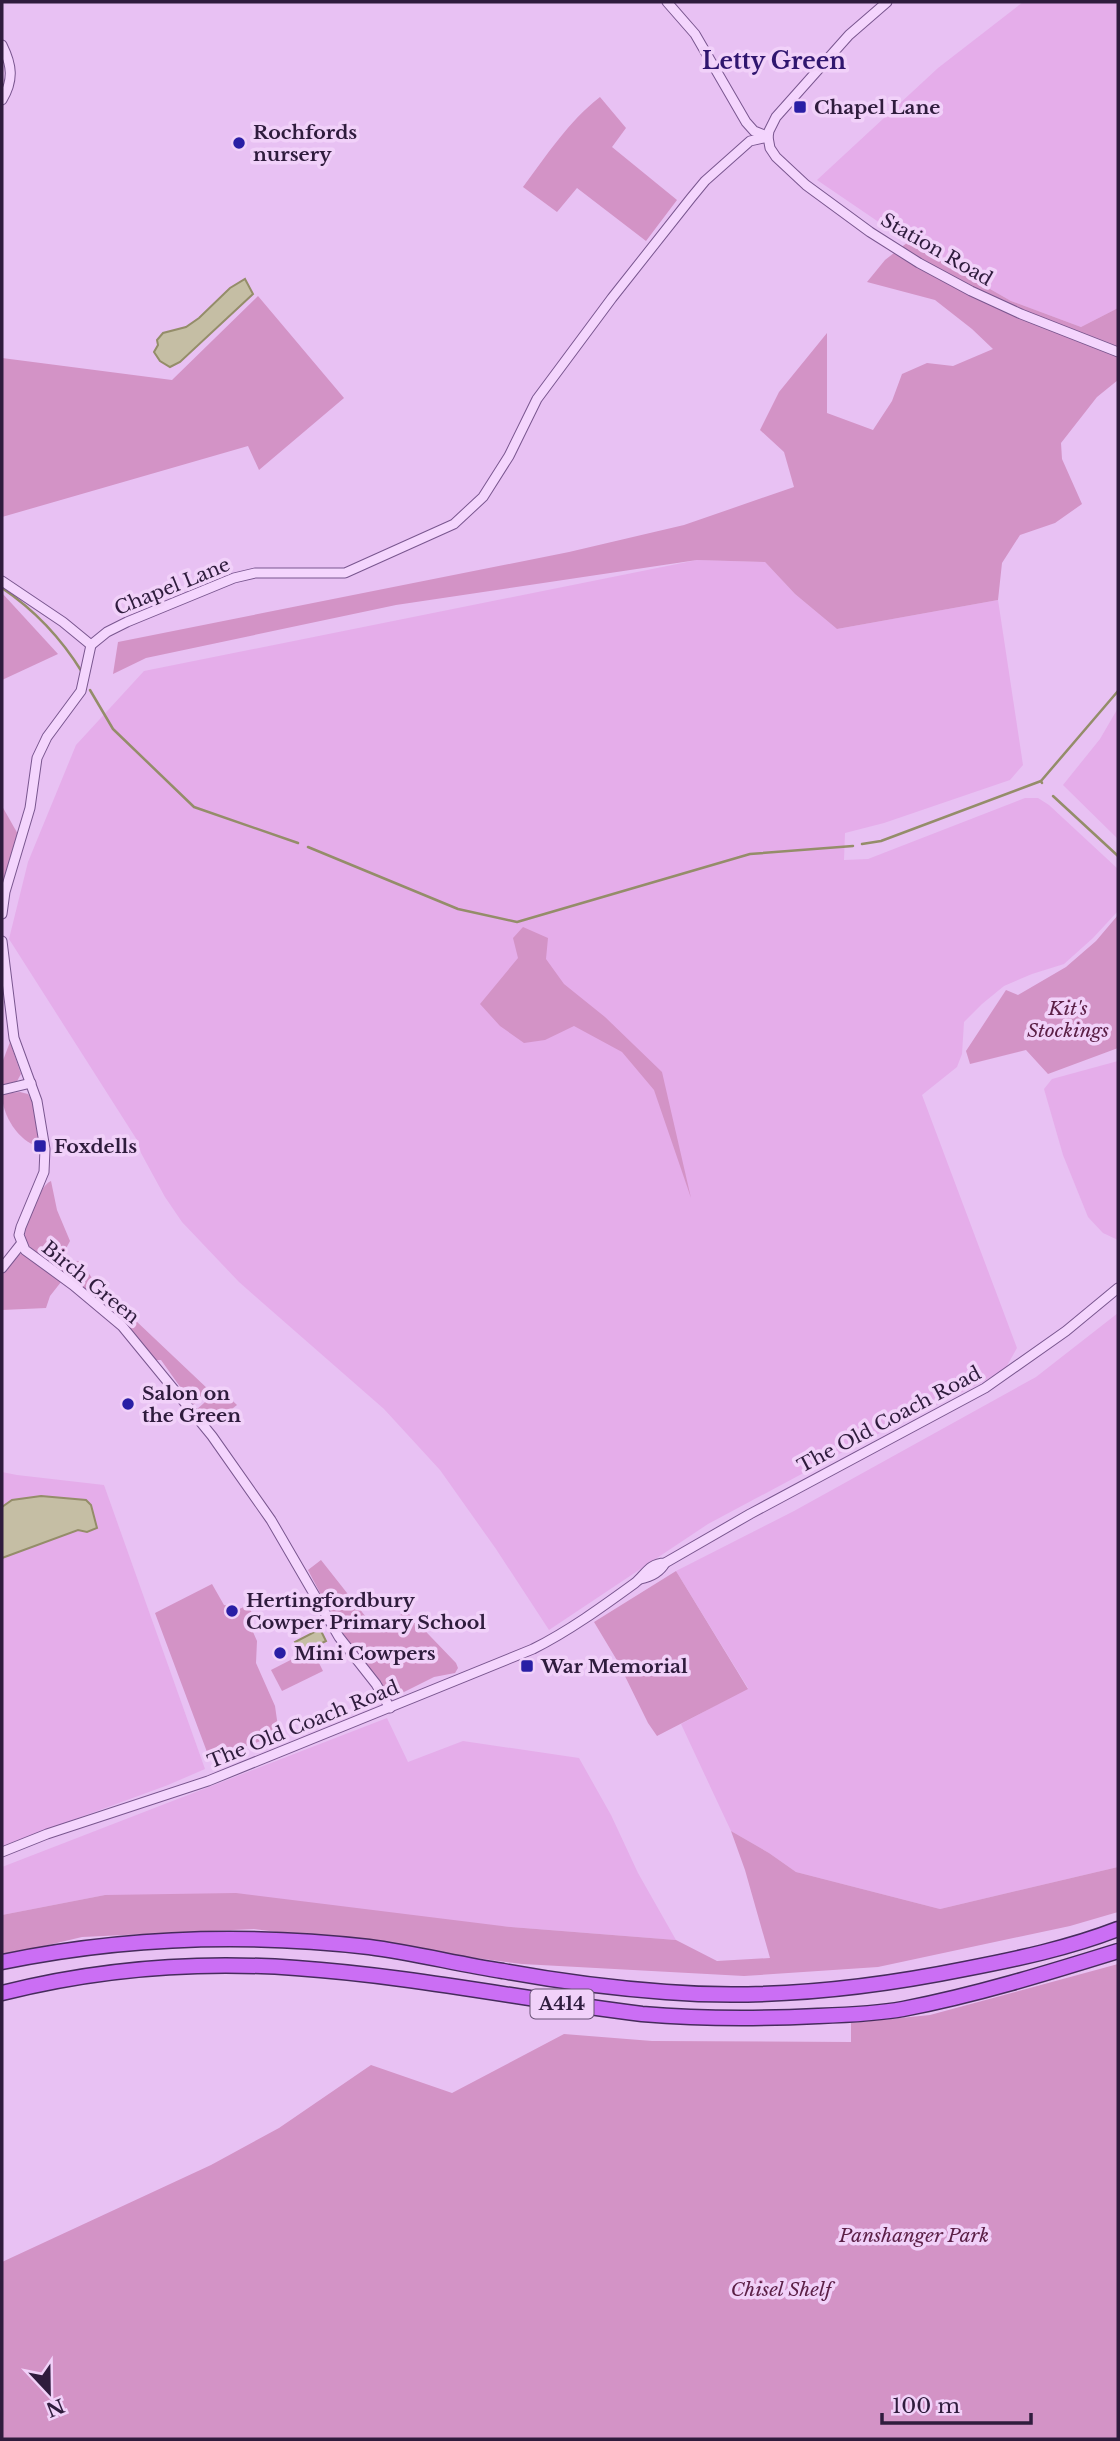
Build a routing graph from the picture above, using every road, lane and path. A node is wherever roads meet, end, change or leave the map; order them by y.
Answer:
1 (667, 2) edge
2 (887, 2) edge
3 (2, 45) edge
4 (2, 100) edge
5 (768, 137) junction
6 (1118, 352) edge
7 (2, 581) edge
8 (91, 645) junction
9 (2, 914) edge
10 (2, 941) edge
11 (31, 1083) junction
12 (2, 1090) edge
13 (21, 1244) junction
14 (2, 1268) edge
15 (1118, 1288) edge
16 (390, 1708) junction
17 (2, 1852) edge
18 (1118, 1929) edge
19 (1118, 1951) edge
20 (2, 1962) edge
21 (2, 1993) edge

1 - 5 street, Station Road
2 - 5 street
3 - 4 street
5 - 6 street, Station Road
5 - 8 street, Chapel Lane
7 - 8 street
8 - 9 street
10 - 11 street, Birch Green
11 - 12 street
11 - 13 street, Birch Green
13 - 14 street
13 - 16 street, Birch Green
15 - 16 street, The Old Coach Road
16 - 17 street, The Old Coach Road
18 - 20 highway, A414
19 - 21 highway, A414

